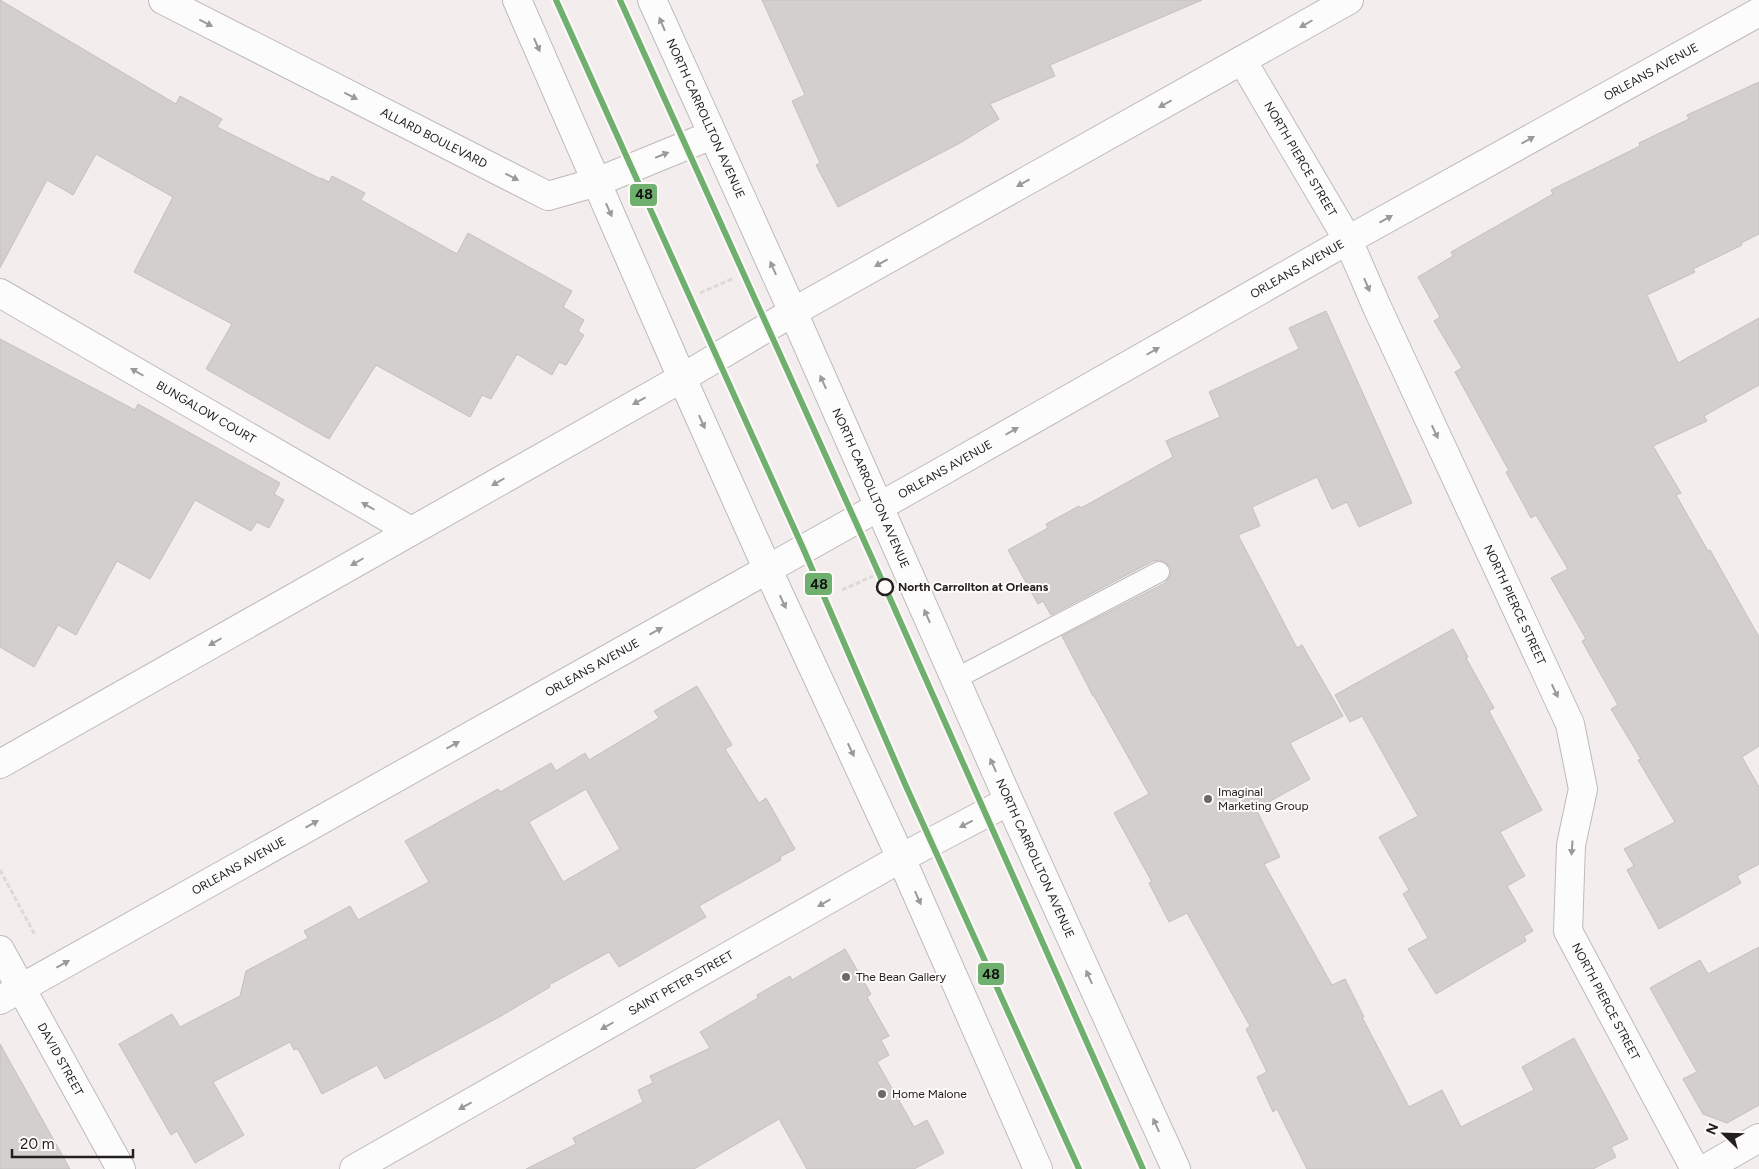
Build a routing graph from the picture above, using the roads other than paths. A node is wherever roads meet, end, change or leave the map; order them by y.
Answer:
1 (163, 0) edge
2 (517, 0) edge
3 (652, 0) edge
4 (1334, 3) edge
5 (1759, 12) edge
6 (1242, 60) junction
7 (712, 135) junction
8 (597, 182) junction
9 (1348, 240) junction
10 (0, 292) edge
11 (793, 312) junction
12 (682, 378) junction
13 (878, 507) junction
14 (411, 531) junction
15 (767, 568) junction
16 (1159, 572) dead end
17 (955, 679) junction
18 (0, 764) edge
19 (1009, 801) junction
20 (901, 858) junction
21 (0, 950) edge
22 (10, 994) edge
23 (1759, 1138) edge
24 (121, 1169) edge
25 (354, 1169) edge
26 (1038, 1169) edge
27 (1176, 1169) edge
28 (1695, 1169) edge
29 (1705, 1169) edge

1 -> 8 street, ALLARD BOULEVARD
2 -> 8 street
7 -> 3 street, NORTH CARROLLTON AVENUE
4 -> 6 street
9 -> 5 street, ORLEANS AVENUE
6 - 9 street, NORTH PIERCE STREET
6 -> 11 street
8 -> 7 street, ALLARD BOULEVARD
11 -> 7 street, NORTH CARROLLTON AVENUE
8 -> 12 street
13 -> 9 street, ORLEANS AVENUE
9 -> 28 street, NORTH PIERCE STREET
14 -> 10 street, BUNGALOW COURT
11 - 12 street
13 -> 11 street, NORTH CARROLLTON AVENUE
12 -> 14 street
12 -> 15 street
13 - 15 street, ORLEANS AVENUE
17 -> 13 street, NORTH CARROLLTON AVENUE
14 -> 18 street
15 -> 20 street
22 -> 15 street, ORLEANS AVENUE
16 - 17 lane
19 -> 17 street, NORTH CARROLLTON AVENUE
19 -> 20 street, SAINT PETER STREET
27 -> 19 street, NORTH CARROLLTON AVENUE
20 -> 25 street, SAINT PETER STREET
20 -> 26 street
21 - 22 street, DAVID STREET
22 - 24 street, DAVID STREET
23 - 29 street

